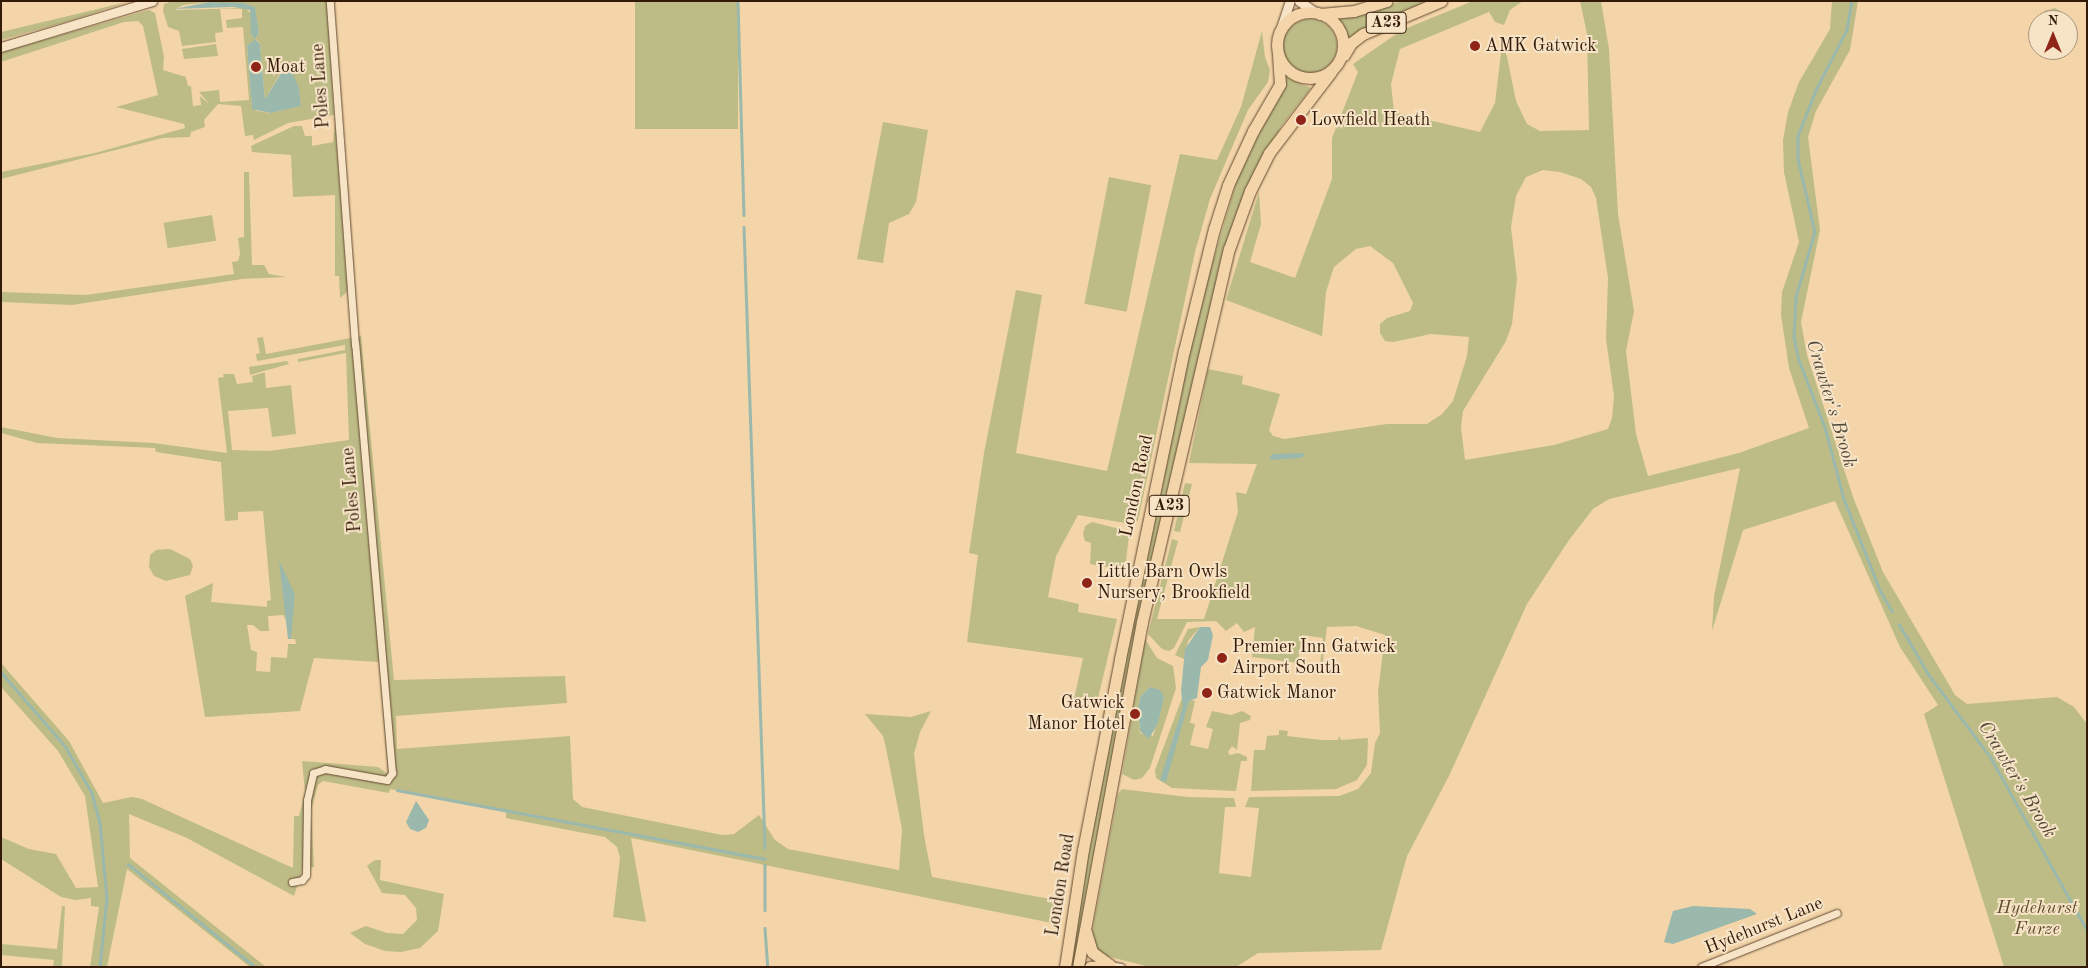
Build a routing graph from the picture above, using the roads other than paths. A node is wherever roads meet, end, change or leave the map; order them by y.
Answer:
1 (152, 1) edge
2 (330, 1) edge
3 (1290, 1) edge
4 (1299, 1) edge
5 (1386, 1) edge
6 (1441, 1) edge
7 (1317, 13) junction
8 (1281, 28) junction
9 (1, 47) edge
10 (1278, 57) junction
11 (1342, 59) junction
12 (1331, 72) junction
13 (292, 882) dead end
14 (1088, 903) junction
15 (1838, 913) dead end
16 (1115, 966) edge
17 (1065, 967) edge
18 (1078, 967) edge
19 (1090, 967) edge
20 (1701, 967) edge

1 - 9 street
2 - 13 street, Poles Lane
3 - 8 street
4 - 7 street
5 - 7 main road, A23
6 - 11 main road, A23
7 - 8 main road
7 - 11 main road
8 - 10 main road
10 - 12 main road
10 - 17 main road, London Road / A23
11 - 12 main road
12 - 14 main road, London Road / A23
14 - 16 main road
14 - 18 main road, London Road / A23
15 - 20 street, Hydehurst Lane
16 - 19 main road

